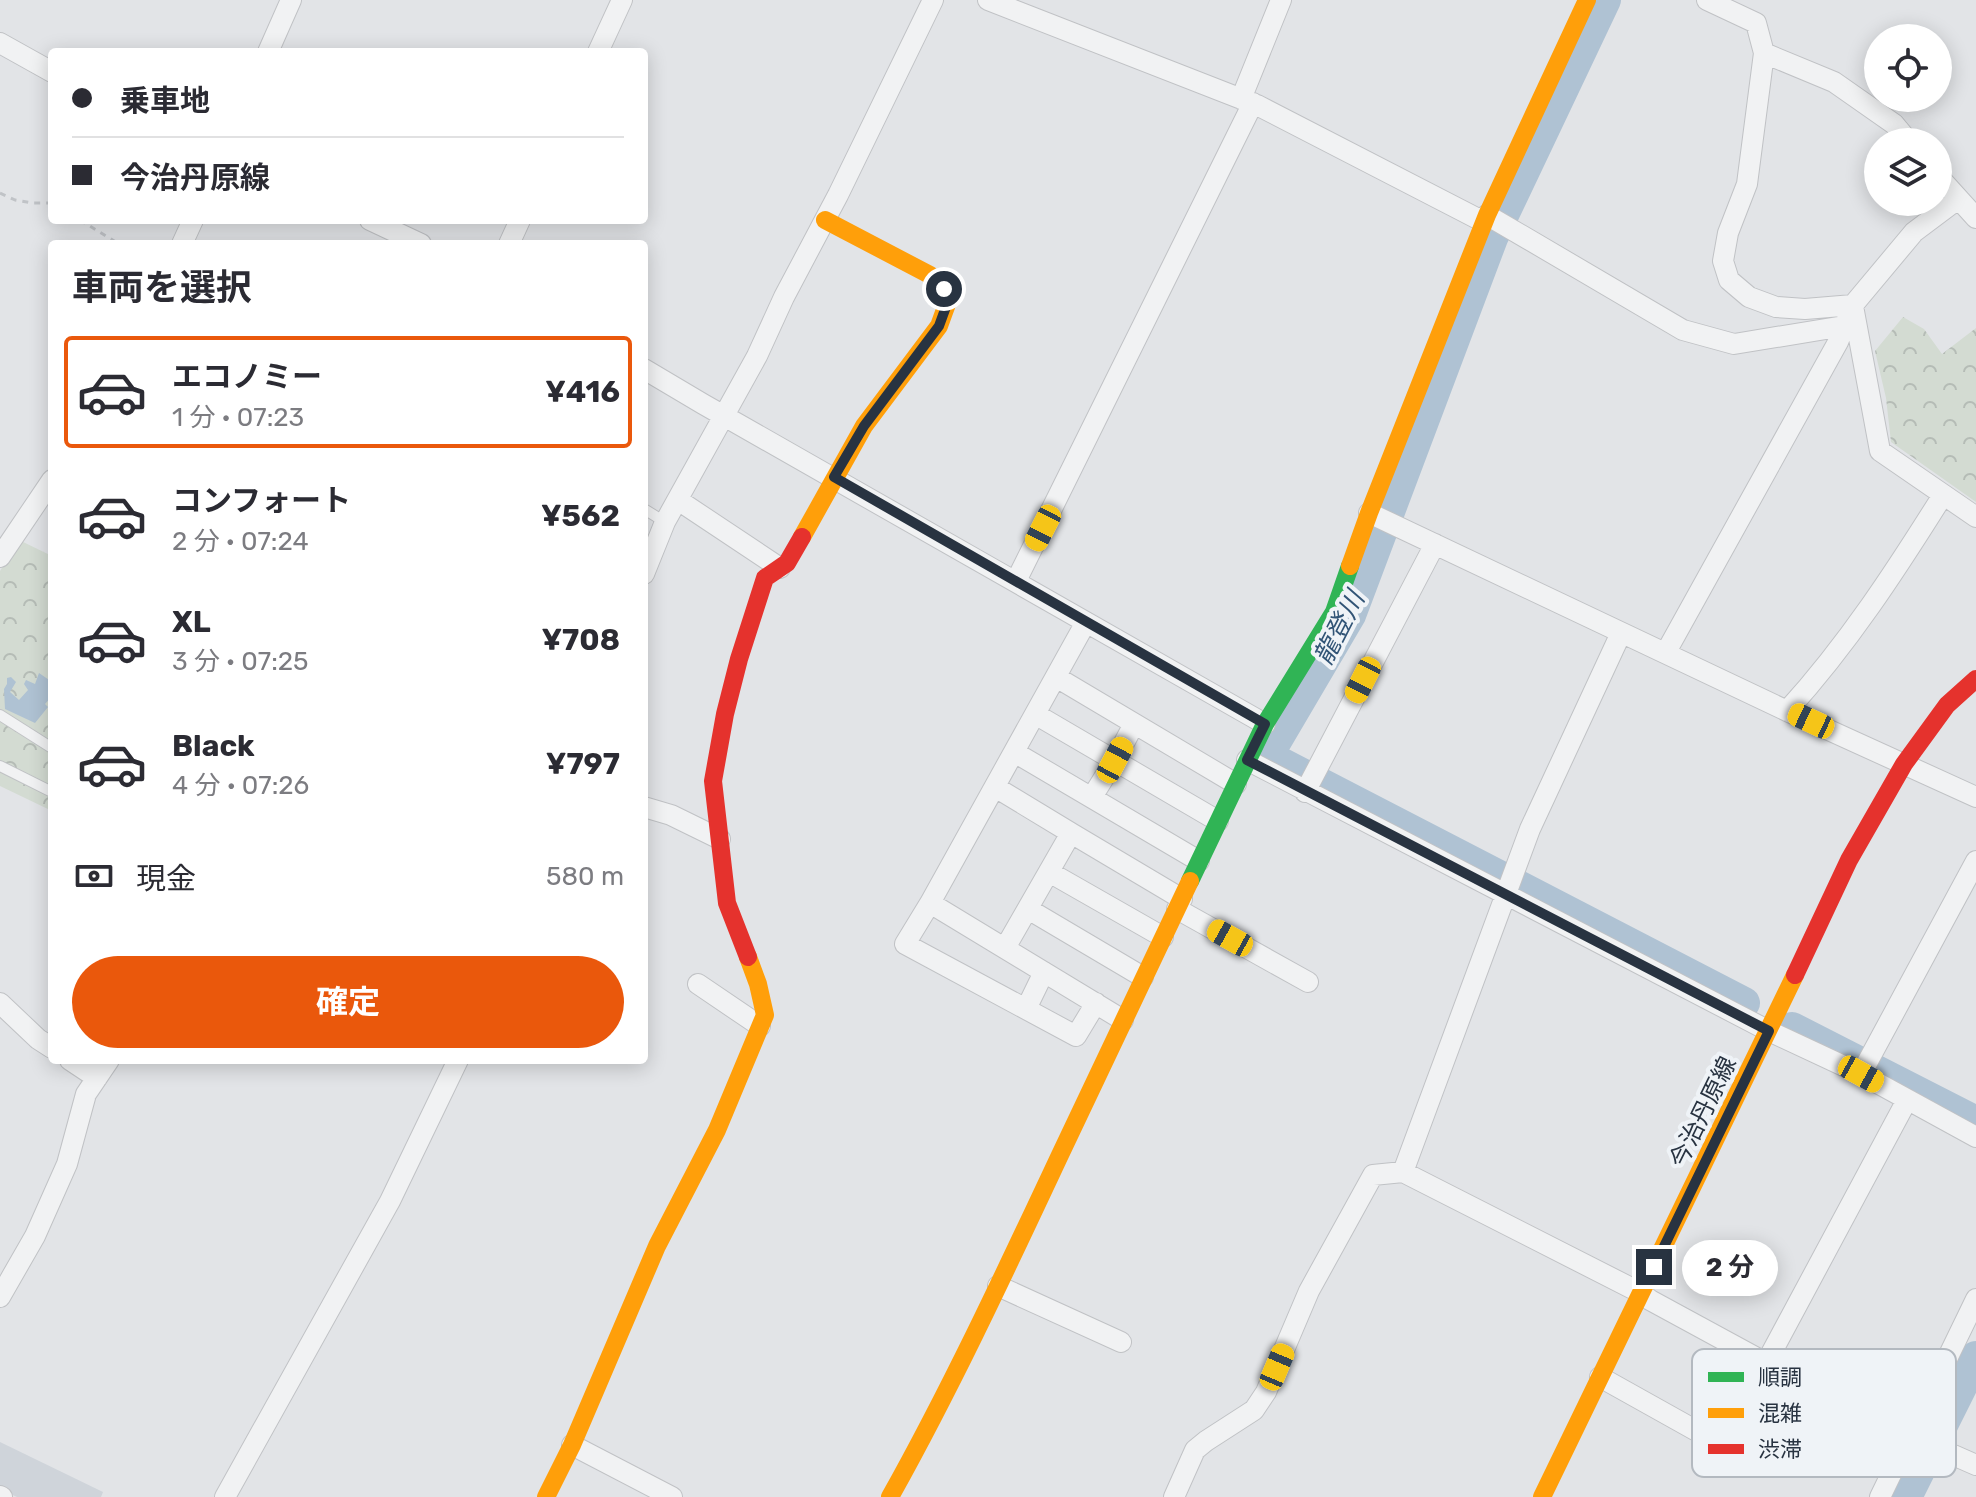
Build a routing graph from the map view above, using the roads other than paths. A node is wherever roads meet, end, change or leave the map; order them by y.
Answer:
1 (291, 0) edge
2 (622, 0) edge
3 (933, 0) edge
4 (988, 0) edge
5 (1281, 0) edge
6 (1587, 0) edge
7 (1707, 0) edge
8 (0, 43) edge
9 (270, 48) edge
10 (600, 48) edge
11 (1764, 53) junction
12 (48, 70) edge
13 (1247, 101) junction
14 (1897, 128) edge
15 (1952, 192) edge
16 (1958, 199) junction
17 (1976, 218) edge
18 (1485, 219) junction
19 (825, 220) junction
20 (378, 224) edge
21 (412, 240) edge
22 (1853, 305) junction
23 (1844, 326) junction
24 (648, 371) edge
25 (725, 416) junction
26 (834, 477) junction
27 (48, 486) edge
28 (1943, 495) junction
29 (678, 500) junction
30 (648, 511) edge
31 (1369, 513) junction
32 (1976, 517) edge
33 (665, 522) junction
34 (1435, 544) junction
35 (0, 557) edge
36 (648, 564) edge
37 (780, 568) junction
38 (1016, 581) junction
39 (1086, 622) junction
40 (1621, 633) junction
41 (1666, 652) junction
42 (1056, 677) junction
43 (1976, 679) edge
44 (1787, 711) junction
45 (1035, 714) junction
46 (0, 715) edge
47 (1134, 724) junction
48 (1265, 724) junction
49 (48, 745) edge
50 (1014, 752) junction
51 (1115, 760) junction
52 (1247, 760) junction
53 (1904, 764) junction
54 (0, 766) edge
55 (1236, 784) junction
56 (995, 787) junction
57 (48, 790) edge
58 (1305, 792) junction
59 (1092, 797) junction
60 (1976, 797) edge
61 (648, 808) edge
62 (1218, 821) junction
63 (1071, 833) junction
64 (720, 839) junction
65 (1199, 861) junction
66 (1976, 861) edge
67 (1049, 872) junction
68 (1506, 896) junction
69 (930, 903) junction
70 (1180, 904) junction
71 (1028, 909) junction
72 (1163, 937) junction
73 (1005, 948) junction
74 (1044, 972) junction
75 (1143, 977) junction
76 (1308, 982) dead end
77 (698, 984) dead end
78 (0, 1003) edge
79 (1096, 1003) junction
80 (1026, 1009) junction
81 (1123, 1020) junction
82 (760, 1026) junction
83 (1769, 1031) junction
84 (48, 1045) edge
85 (76, 1064) edge
86 (106, 1064) edge
87 (451, 1064) edge
88 (1861, 1074) junction
89 (97, 1078) junction
90 (1907, 1100) junction
91 (1976, 1137) edge
92 (1403, 1172) junction
93 (998, 1286) junction
94 (1641, 1293) junction
95 (0, 1297) edge
96 (1976, 1299) edge
97 (1121, 1342) dead end
98 (1740, 1349) edge
99 (1774, 1349) edge
100 (1952, 1349) edge
101 (1600, 1377) junction
102 (1692, 1428) edge
103 (572, 1445) junction
104 (1956, 1456) edge
105 (1976, 1465) edge
106 (1890, 1477) edge
107 (225, 1497) edge
108 (546, 1497) edge
109 (672, 1497) edge
110 (890, 1497) edge
111 (1174, 1497) edge
112 (1542, 1497) edge
113 (1880, 1497) edge

1 - 9 street
2 - 10 street
3 - 19 street
4 - 13 street
5 - 13 street
6 - 18 street
7 - 11 street
8 - 12 street
11 - 14 street
11 - 22 street
13 - 18 street
13 - 38 street
15 - 16 street
16 - 17 street
16 - 22 street
18 - 23 street
18 - 31 street
19 - 25 street
19 - 26 street
20 - 21 street
22 - 23 street
22 - 28 street
23 - 41 street
24 - 25 street
25 - 26 street
25 - 29 street
26 - 37 street
26 - 38 street
27 - 35 street
28 - 32 street
28 - 44 street
29 - 33 street
29 - 37 street
30 - 33 lane
31 - 34 street
31 - 48 street
33 - 36 street
34 - 40 street
34 - 58 street
37 - 64 street
38 - 39 street
39 - 42 street
39 - 48 street
40 - 41 street
40 - 68 street
41 - 44 street
42 - 45 street
42 - 47 street
43 - 53 street, 今治丹原線
44 - 53 street
45 - 50 street
45 - 51 street
46 - 49 lane
47 - 51 street
47 - 55 street
48 - 52 street
50 - 56 street
50 - 59 street
51 - 59 street
51 - 62 street
52 - 55 street
52 - 58 street
53 - 60 street
53 - 83 street, 今治丹原線
54 - 57 lane
55 - 62 street
56 - 63 street
56 - 69 street
58 - 68 street
59 - 65 street
61 - 64 street
62 - 65 street
63 - 67 street
63 - 70 street
64 - 82 street
65 - 70 street
66 - 88 street
67 - 71 street
67 - 72 street
68 - 83 street
68 - 92 street
69 - 73 street
69 - 80 street
70 - 72 street
70 - 76 street
71 - 73 street
71 - 75 street
72 - 75 street
73 - 74 street
74 - 79 street
74 - 80 street
75 - 81 street
77 - 82 street
78 - 84 street
79 - 80 street
79 - 81 street
81 - 93 street
82 - 103 street
83 - 88 street
83 - 94 street, 今治丹原線
85 - 89 street
86 - 89 street
87 - 107 street
88 - 90 street
89 - 95 street
90 - 91 street
90 - 99 street
92 - 94 street
92 - 111 street
93 - 97 street
93 - 110 street
94 - 98 street
94 - 101 street, 今治丹原線
96 - 100 street
101 - 102 street
101 - 112 street, 今治丹原線
103 - 108 street
103 - 109 street
104 - 105 street
106 - 113 street

